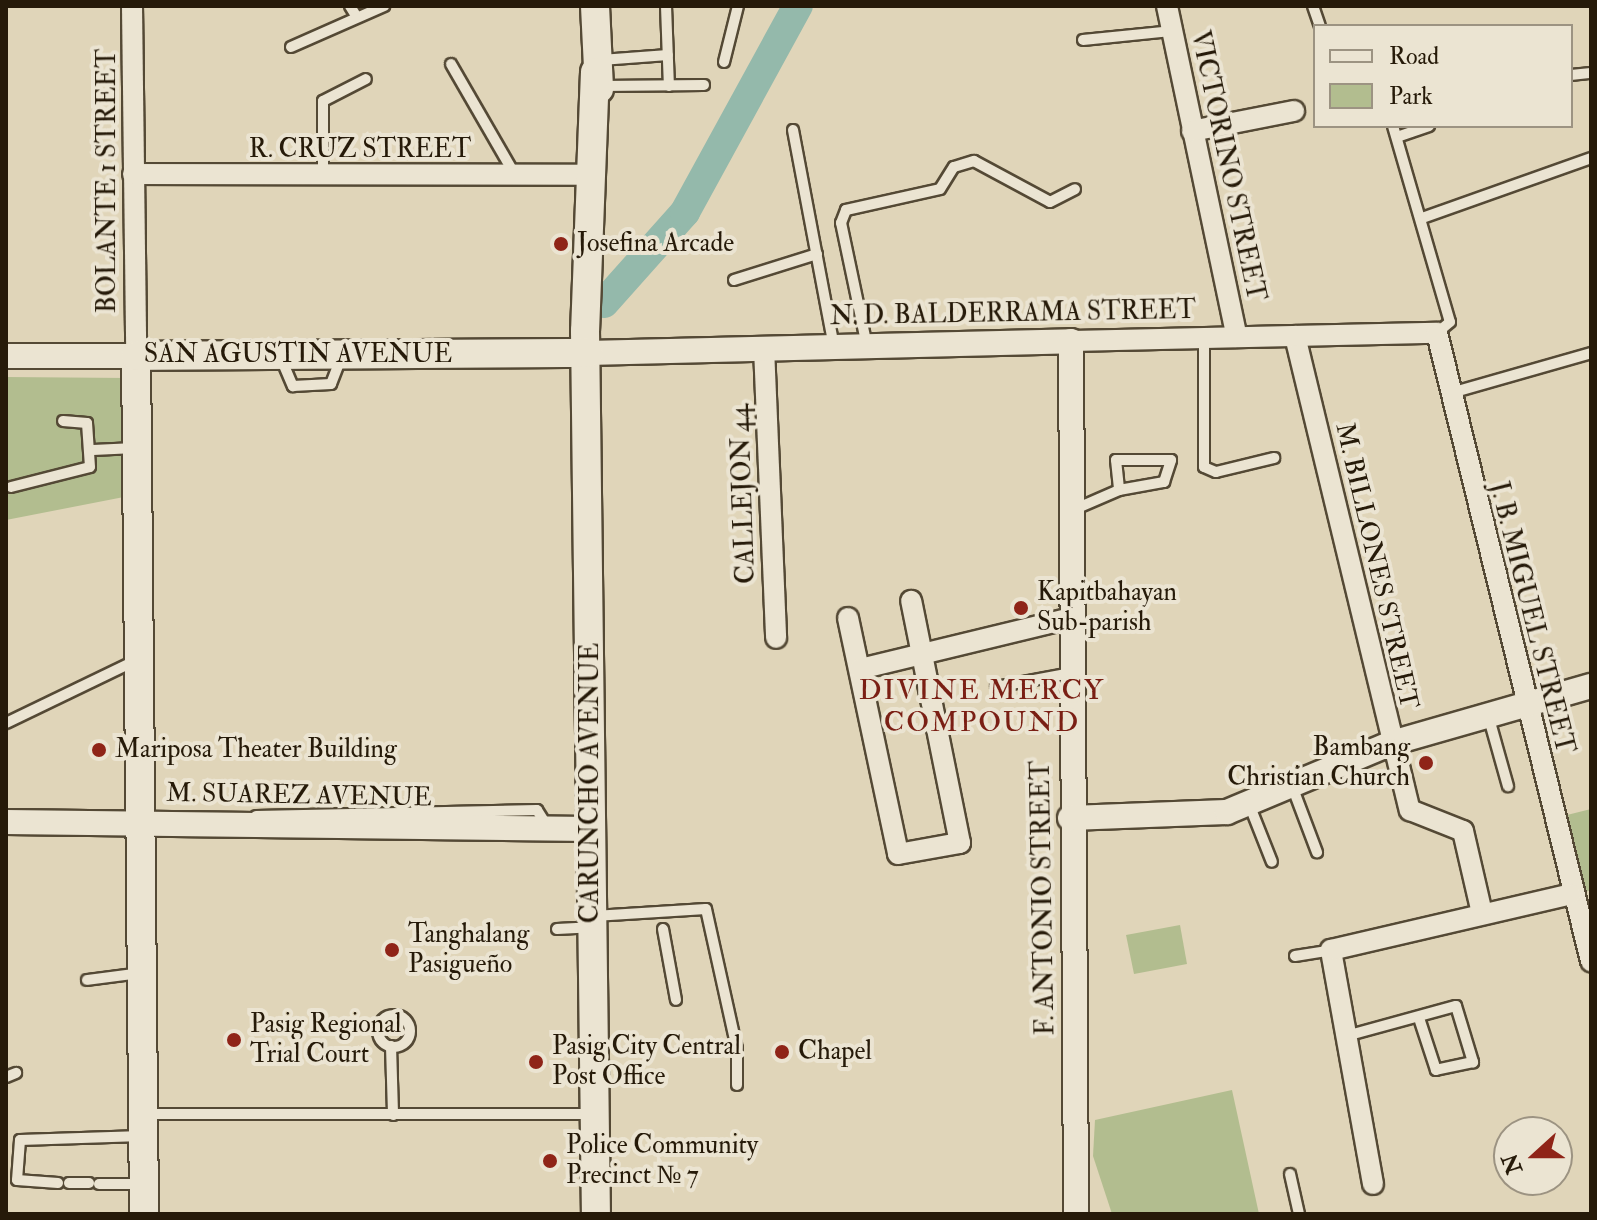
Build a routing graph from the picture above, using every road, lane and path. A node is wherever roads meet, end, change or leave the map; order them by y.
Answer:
1 (132, 6) edge
2 (350, 6) edge
3 (384, 6) edge
4 (595, 6) edge
5 (666, 6) edge
6 (738, 6) edge
7 (1167, 6) edge
8 (357, 17) junction
9 (1171, 31) junction
10 (1083, 40) dead end
11 (291, 47) dead end
12 (668, 55) junction
13 (724, 62) dead end
14 (451, 64) dead end
15 (596, 73) junction
16 (366, 79) dead end
17 (704, 85) dead end
18 (669, 86) junction
19 (1294, 111) dead end
20 (1415, 128) edge
21 (793, 130) dead end
22 (1192, 131) junction
23 (1395, 131) edge
24 (1591, 158) edge
25 (133, 174) junction
26 (323, 175) junction
27 (515, 175) junction
28 (588, 175) junction
29 (1075, 189) dead end
30 (1422, 218) junction
31 (817, 254) junction
32 (734, 280) dead end
33 (1437, 333) junction
34 (1295, 336) junction
35 (1237, 337) junction
36 (1204, 338) junction
37 (1071, 341) junction
38 (834, 346) junction
39 (867, 346) junction
40 (764, 348) junction
41 (589, 353) junction
42 (1591, 353) edge
43 (6, 356) edge
44 (136, 356) junction
45 (1451, 393) junction
46 (63, 421) dead end
47 (137, 448) junction
48 (93, 450) junction
49 (1274, 458) dead end
50 (11, 487) dead end
51 (1119, 490) junction
52 (1071, 511) junction
53 (911, 601) dead end
54 (848, 618) dead end
55 (1071, 618) junction
56 (776, 638) dead end
57 (922, 653) junction
58 (140, 658) junction
59 (860, 669) junction
60 (1071, 673) junction
61 (996, 687) dead end
62 (1587, 692) edge
63 (1526, 701) junction
64 (1488, 713) junction
65 (6, 723) edge
66 (1392, 743) junction
67 (1292, 786) junction
68 (1508, 786) dead end
69 (1249, 802) junction
70 (466, 811) junction
71 (1070, 818) junction
72 (142, 821) junction
73 (6, 822) edge
74 (228, 822) junction
75 (443, 826) junction
76 (548, 828) junction
77 (590, 829) junction
78 (1317, 852) dead end
79 (1272, 862) dead end
80 (1571, 894) junction
81 (1482, 913) junction
82 (592, 922) junction
83 (557, 929) dead end
84 (663, 929) dead end
85 (1331, 950) junction
86 (1295, 956) dead end
87 (1591, 961) edge
88 (144, 973) junction
89 (87, 980) dead end
90 (676, 1000) dead end
91 (1420, 1021) junction
92 (1346, 1036) junction
93 (391, 1046) dead end
94 (737, 1085) dead end
95 (393, 1115) junction
96 (595, 1115) junction
97 (144, 1125) junction
98 (1290, 1174) dead end
99 (144, 1184) junction
100 (1373, 1184) dead end
101 (144, 1214) edge
102 (596, 1214) edge
103 (1076, 1214) edge
104 (1299, 1214) edge

1 - 25 street, BOLANTE 1 STREET
2 - 8 lane
3 - 8 lane
4 - 15 main road
5 - 12 lane
6 - 13 lane
7 - 9 street, VICTORINO STREET
8 - 11 lane
9 - 10 lane
9 - 22 street, VICTORINO STREET
12 - 15 lane
12 - 18 lane
14 - 27 lane
15 - 18 lane
15 - 28 main road
15 - 41 main road
16 - 26 lane
17 - 18 lane
19 - 22 street
20 - 23 lane
21 - 31 lane
22 - 35 street, VICTORINO STREET
23 - 30 lane
24 - 30 lane
25 - 26 street, R. CRUZ STREET
25 - 44 street, BOLANTE 1 STREET
26 - 27 street, R. CRUZ STREET
27 - 28 street, R. CRUZ STREET
28 - 41 main road
29 - 39 lane
30 - 33 lane
31 - 32 lane
31 - 38 lane
33 - 34 street, N. D. BALDERRAMA STREET
33 - 45 street, J. B. MIGUEL STREET
34 - 35 street, N. D. BALDERRAMA STREET
34 - 66 street, M. BILLONES STREET
35 - 36 street, N. D. BALDERRAMA STREET
36 - 37 street, N. D. BALDERRAMA STREET
36 - 49 lane
37 - 39 street, N. D. BALDERRAMA STREET
37 - 52 street, F. ANTONIO STREET
38 - 39 street, N. D. BALDERRAMA STREET
38 - 40 street, N. D. BALDERRAMA STREET
40 - 41 street, N. D. BALDERRAMA STREET
40 - 56 street, CALLEJON 44
41 - 44 main road, SAN AGUSTIN AVENUE
41 - 77 main road, CARUNCHO AVENUE
42 - 45 lane
43 - 44 street, SAN AGUSTIN AVENUE
44 - 47 main road
45 - 63 street, J. B. MIGUEL STREET
46 - 48 lane
47 - 48 lane
47 - 58 main road
48 - 50 lane
51 - 51 lane
51 - 52 lane
52 - 55 street, F. ANTONIO STREET
53 - 57 street
54 - 59 street
55 - 57 street
55 - 60 street, F. ANTONIO STREET
57 - 59 street
57 - 59 street
58 - 65 lane
58 - 72 main road
60 - 61 lane
60 - 71 street, F. ANTONIO STREET
62 - 63 street
63 - 64 street
63 - 80 street, J. B. MIGUEL STREET
64 - 66 street
64 - 68 lane
66 - 67 street
66 - 81 street, M. BILLONES STREET
67 - 69 street
67 - 78 lane
69 - 71 street
69 - 79 lane
70 - 74 lane
70 - 75 lane
70 - 76 lane
71 - 103 street, F. ANTONIO STREET
72 - 73 street, M. SUAREZ AVENUE
72 - 74 street, M. SUAREZ AVENUE
72 - 88 main road
74 - 75 street, M. SUAREZ AVENUE
75 - 76 street, M. SUAREZ AVENUE
76 - 77 street, M. SUAREZ AVENUE
77 - 82 main road, CARUNCHO AVENUE
80 - 81 street
80 - 87 street, J. B. MIGUEL STREET
81 - 85 street
82 - 83 lane
82 - 94 lane
82 - 96 main road, CARUNCHO AVENUE
84 - 90 lane
85 - 86 lane
85 - 92 street
88 - 89 lane
88 - 97 main road
91 - 91 lane
91 - 92 lane
92 - 100 street
93 - 95 lane
95 - 96 lane
95 - 97 lane
96 - 102 main road, CARUNCHO AVENUE
97 - 99 main road
97 - 99 lane
98 - 104 lane
99 - 101 main road

